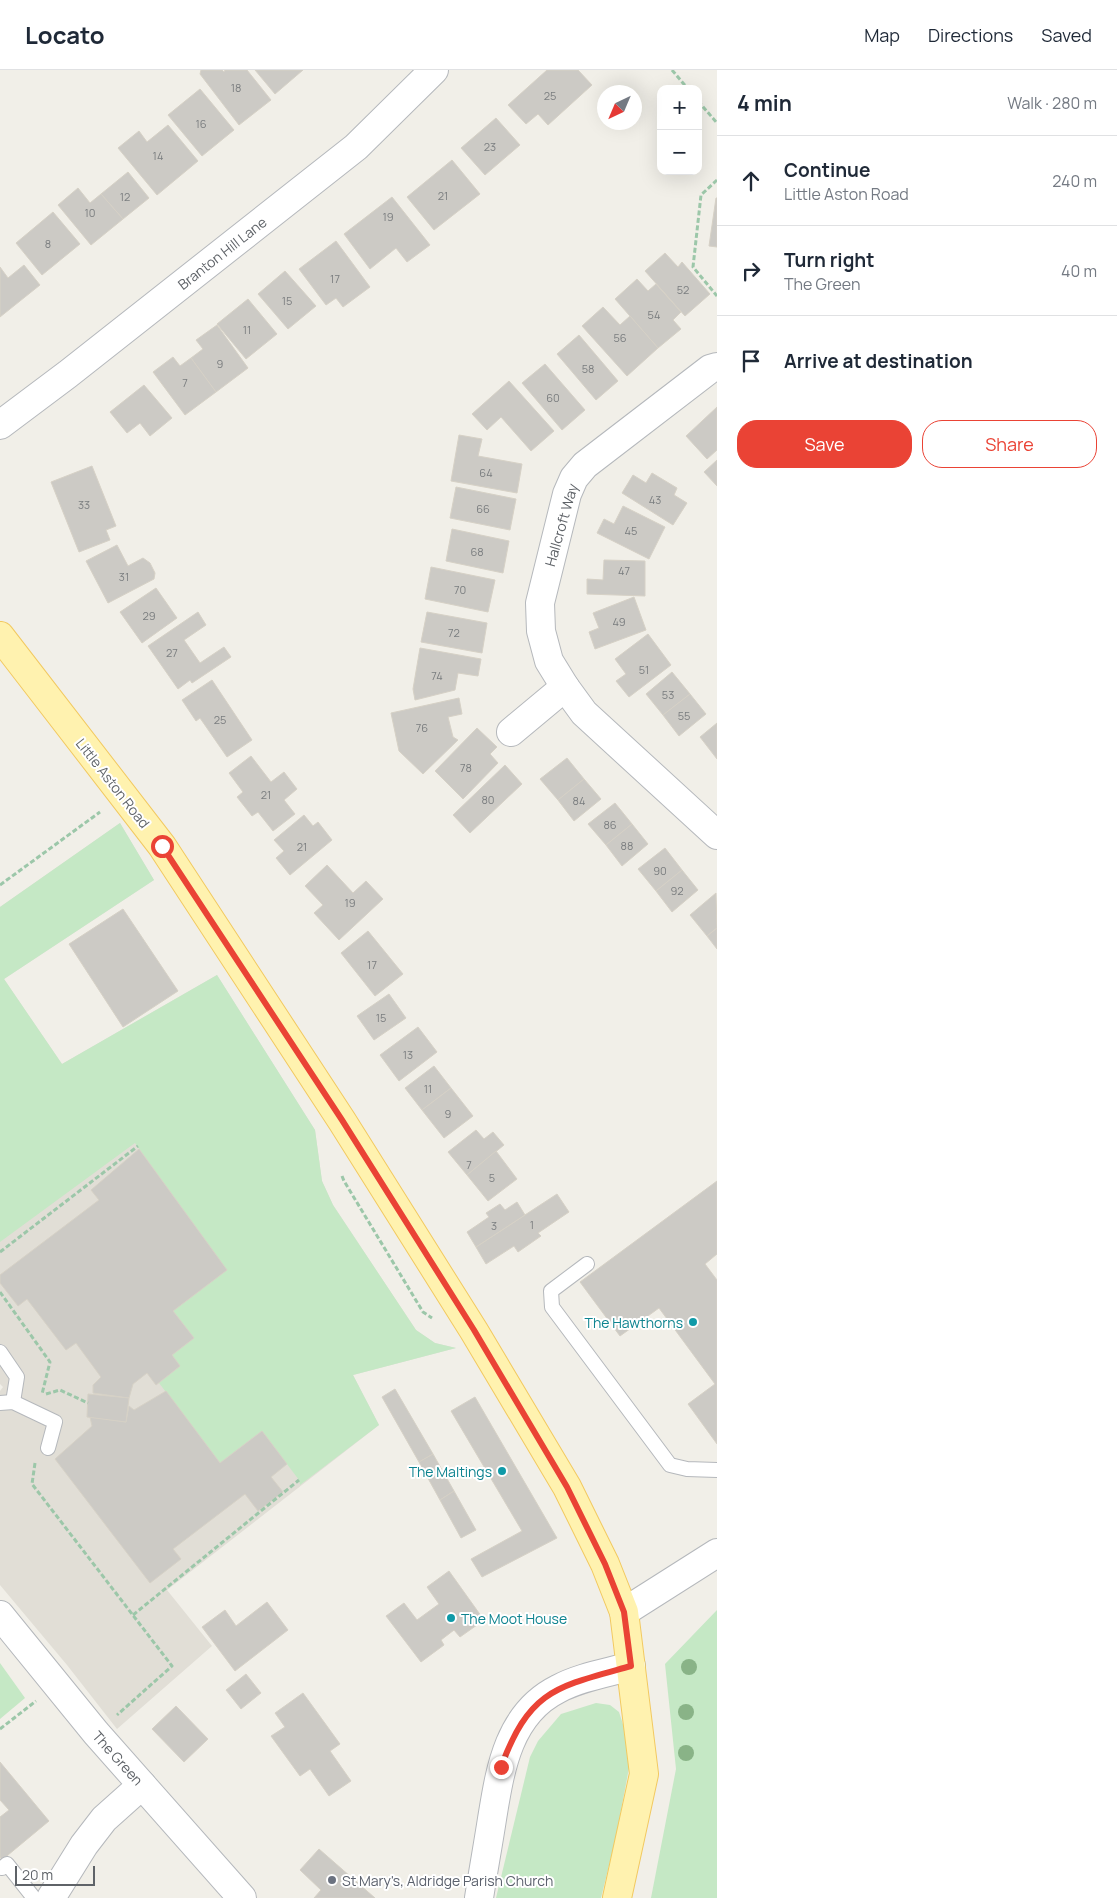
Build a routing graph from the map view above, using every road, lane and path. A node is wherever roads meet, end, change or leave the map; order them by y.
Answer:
1 (434, 70) edge
2 (672, 70) edge
3 (685, 85) edge
4 (702, 106) edge
5 (717, 123) edge
6 (717, 180) edge
7 (717, 296) edge
8 (717, 367) edge
9 (0, 425) edge
10 (5, 651) edge
11 (565, 688) junction
12 (511, 732) dead end
13 (123, 795) junction
14 (717, 835) edge
15 (0, 885) edge
16 (138, 1146) dead end
17 (0, 1252) edge
18 (587, 1264) dead end
19 (0, 1292) edge
20 (0, 1352) edge
21 (6, 1403) edge
22 (88, 1403) dead end
23 (48, 1448) dead end
24 (717, 1470) edge
25 (299, 1480) dead end
26 (50, 1507) dead end
27 (717, 1553) edge
28 (624, 1612) junction
29 (0, 1614) edge
30 (133, 1615) junction
31 (631, 1666) junction
32 (57, 1685) junction
33 (0, 1729) edge
34 (96, 1733) junction
35 (142, 1785) junction
36 (2, 1868) dead end
37 (34, 1898) edge
38 (51, 1898) edge
39 (242, 1898) edge
40 (478, 1898) edge
41 (617, 1898) edge

1 - 9 street, Branton Hill Lane
2 - 3 path
4 - 5 path
6 - 7 path
8 - 11 street, Hallcroft Way
10 - 13 main road, Little Aston Road
11 - 12 street
11 - 14 street, Hallcroft Way
13 - 15 path
13 - 28 main road, Little Aston Road
16 - 17 path
18 - 24 lane
19 - 22 path
20 - 21 lane
21 - 23 lane
25 - 30 path
26 - 30 path
27 - 28 street
28 - 31 main road, Little Aston Road
29 - 32 street, The Green
30 - 34 path
31 - 40 street
31 - 41 main road, Little Aston Road
32 - 33 path
32 - 34 street, The Green
34 - 35 street, The Green
35 - 38 street
35 - 39 street, The Green
36 - 37 lane

